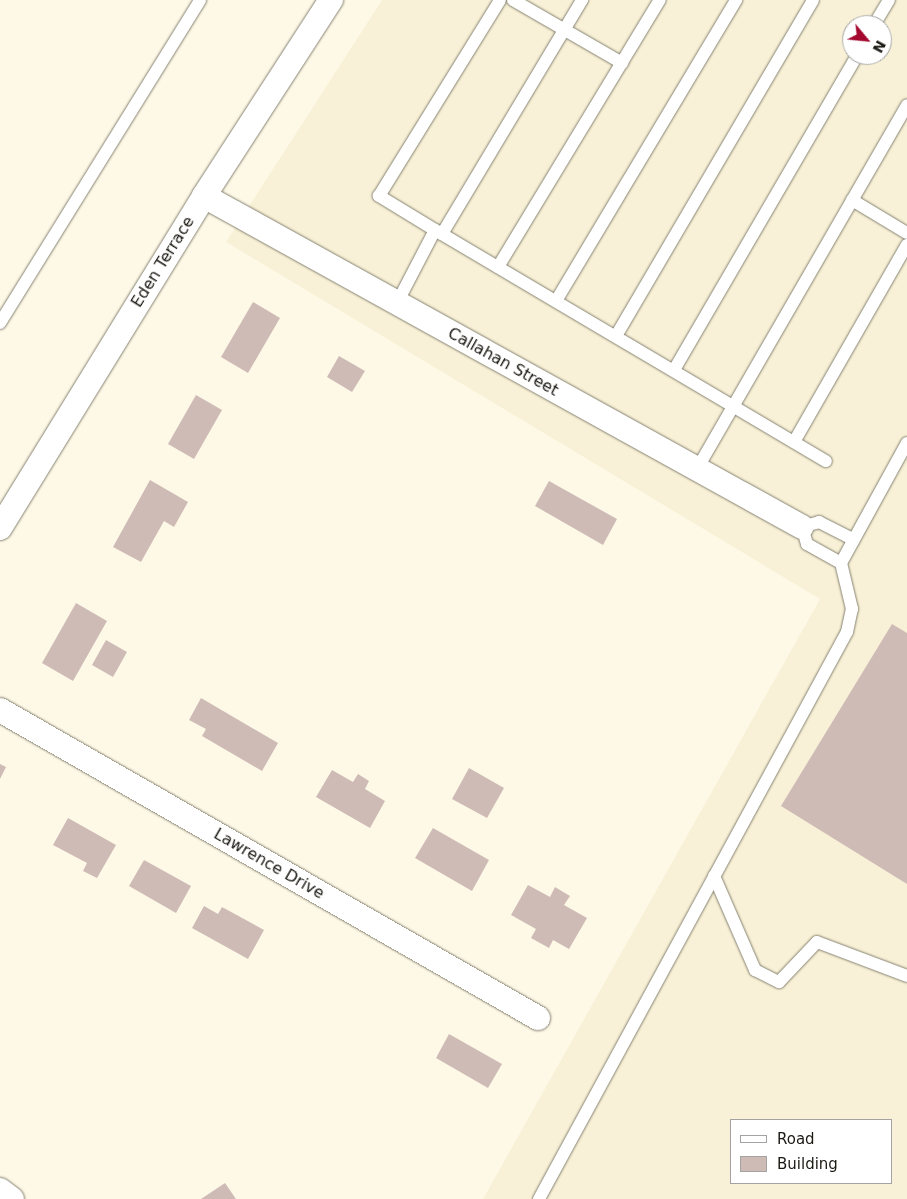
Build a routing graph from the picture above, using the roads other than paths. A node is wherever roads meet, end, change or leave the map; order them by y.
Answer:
1 (200, 0) edge
2 (331, 0) edge
3 (500, 0) edge
4 (513, 0) edge
5 (582, 0) edge
6 (660, 0) edge
7 (736, 0) edge
8 (813, 0) edge
9 (889, 0) edge
10 (880, 15) edge
11 (565, 28) junction
12 (622, 63) junction
13 (851, 65) edge
14 (907, 105) edge
15 (204, 196) junction
16 (852, 200) junction
17 (439, 232) junction
18 (907, 234) edge
19 (907, 245) edge
20 (498, 267) junction
21 (556, 301) junction
22 (397, 304) junction
23 (0, 322) edge
24 (616, 336) junction
25 (674, 370) junction
26 (734, 405) junction
27 (794, 442) junction
28 (907, 442) edge
29 (826, 461) dead end
30 (697, 469) junction
31 (802, 527) junction
32 (0, 528) edge
33 (854, 540) junction
34 (842, 563) junction
35 (0, 710) edge
36 (714, 876) junction
37 (907, 976) edge
38 (538, 1018) dead end
39 (0, 1190) edge
40 (12, 1199) edge
41 (539, 1199) edge

1 - 23 lane
2 - 15 street, Eden Terrace
3 - 17 lane
4 - 11 lane
5 - 11 lane
6 - 12 lane
7 - 21 lane
8 - 24 lane
9 - 10 lane
11 - 12 lane
11 - 17 lane
12 - 20 lane
13 - 25 lane
14 - 16 lane
15 - 22 street, Callahan Street
15 - 32 street, Eden Terrace
16 - 18 lane
16 - 26 lane
17 - 20 lane
17 - 22 lane
19 - 27 lane
20 - 21 lane
21 - 24 lane
22 - 30 street, Callahan Street
24 - 25 lane
25 - 26 lane
26 - 27 lane
26 - 30 lane
27 - 29 lane
28 - 33 lane
30 - 31 street, Callahan Street
31 - 33 lane
31 - 34 lane
33 - 34 lane
34 - 36 lane
35 - 38 street, Lawrence Drive
36 - 37 lane
36 - 41 lane
39 - 40 street

